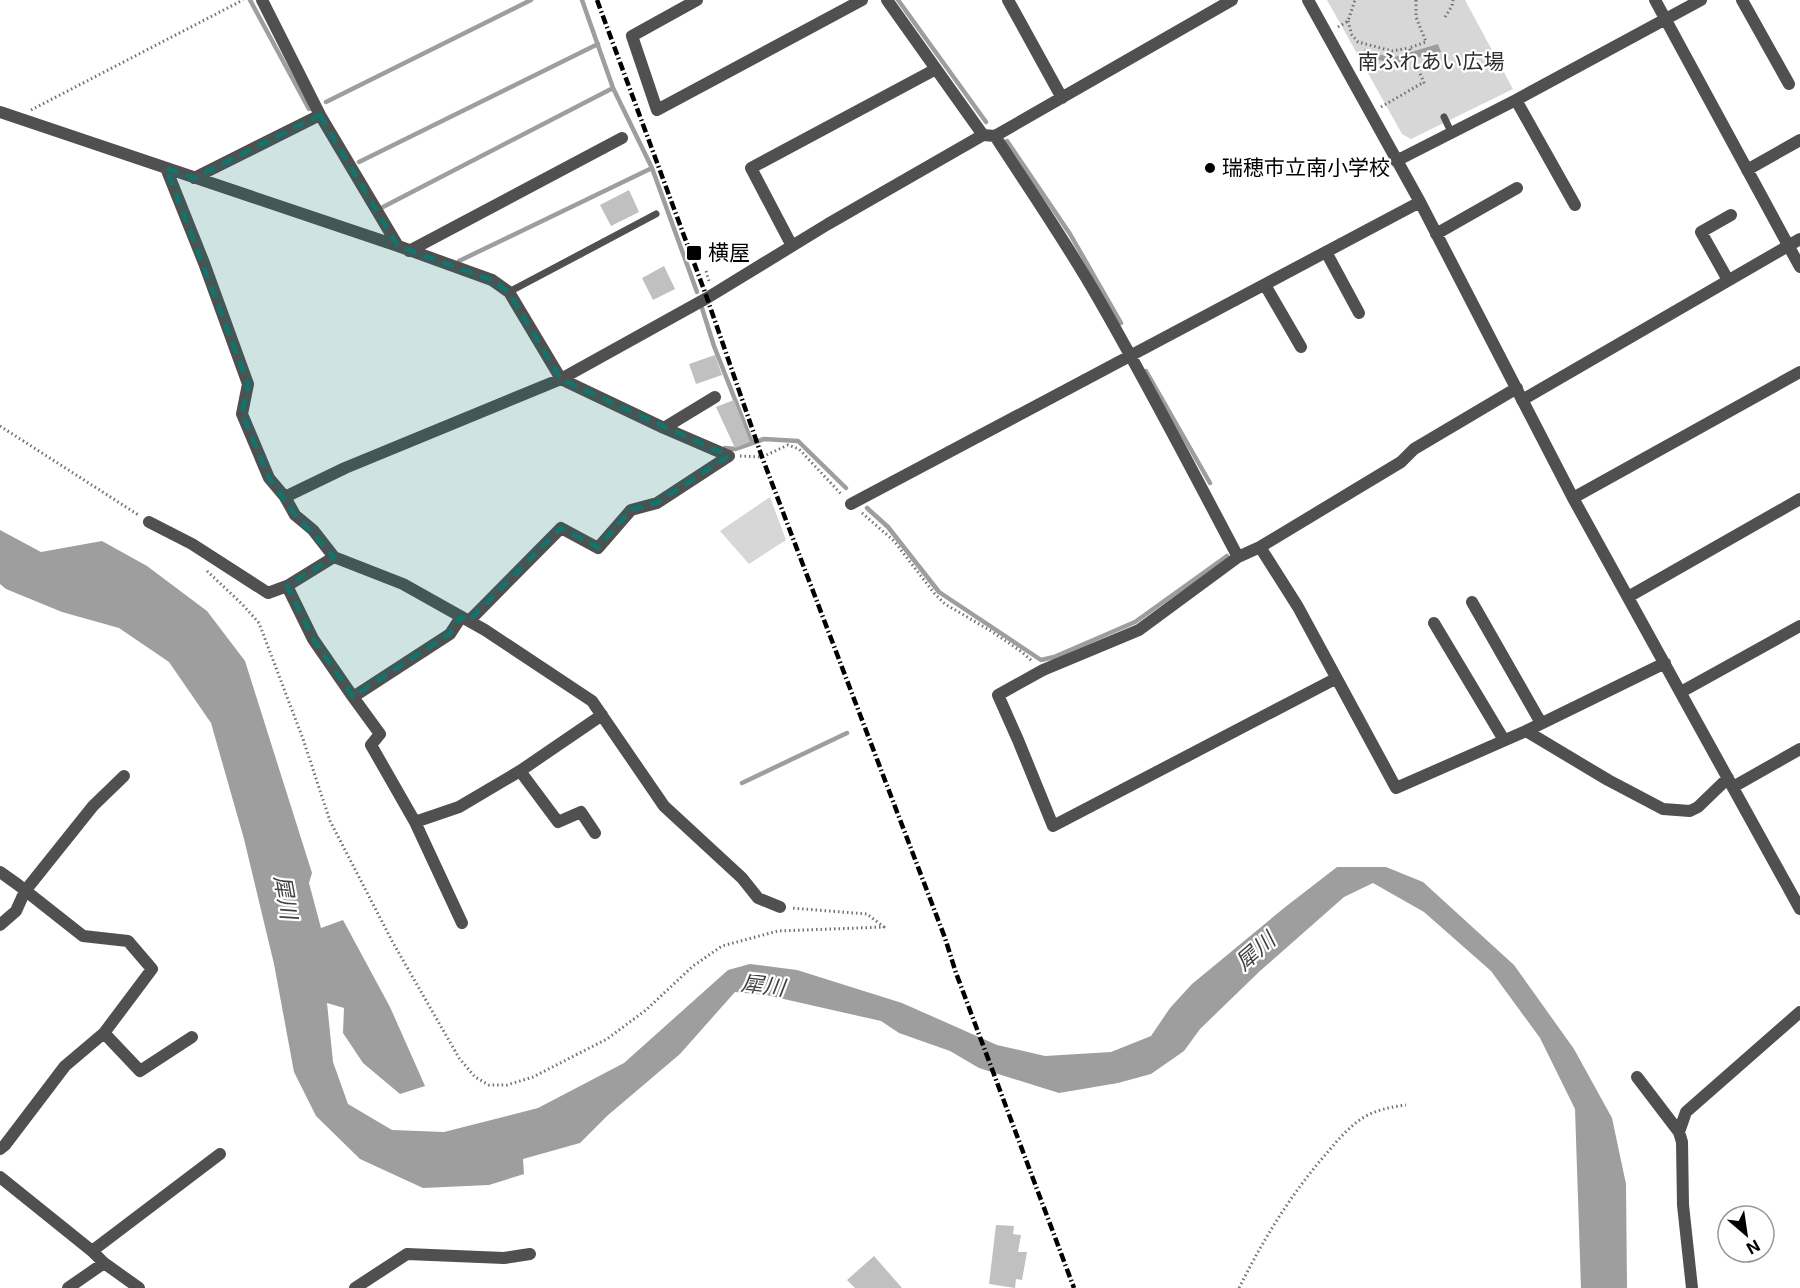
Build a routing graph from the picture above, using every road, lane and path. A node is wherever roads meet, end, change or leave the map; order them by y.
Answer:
1 (243, 0) edge
2 (262, 0) edge
3 (697, 0) edge
4 (862, 0) edge
5 (887, 0) edge
6 (1008, 0) edge
7 (1232, 0) edge
8 (1308, 0) edge
9 (1355, 0) edge
10 (1416, 0) edge
11 (1453, 0) edge
12 (1655, 0) edge
13 (1701, 0) edge
14 (1742, 0) edge
15 (1445, 17) dead end
16 (1666, 20) junction
17 (1348, 21) junction
18 (1326, 34) junction
19 (1409, 48) junction
20 (936, 69) junction
21 (1789, 84) dead end
22 (1062, 98) junction
23 (1516, 100) junction
24 (0, 112) edge
25 (1372, 113) junction
26 (320, 115) junction
27 (17, 117) junction
28 (1444, 117) dead end
29 (1452, 134) junction
30 (989, 136) junction
31 (622, 138) dead end
32 (1800, 140) edge
33 (1396, 161) junction
34 (166, 168) junction
35 (1747, 170) junction
36 (194, 178) junction
37 (1517, 188) dead end
38 (1420, 202) junction
39 (1575, 205) dead end
40 (656, 214) dead end
41 (1731, 215) dead end
42 (1436, 234) junction
43 (1800, 239) edge
44 (1788, 245) junction
45 (792, 246) junction
46 (404, 249) junction
47 (1326, 252) junction
48 (1800, 267) edge
49 (1728, 280) junction
50 (1265, 285) junction
51 (509, 292) junction
52 (1359, 313) dead end
53 (1301, 347) dead end
54 (1131, 355) junction
55 (1800, 372) edge
56 (561, 379) junction
57 (1517, 388) junction
58 (715, 397) dead end
59 (1522, 400) junction
60 (664, 428) junction
61 (729, 456) junction
62 (285, 497) junction
63 (1573, 498) junction
64 (1800, 499) edge
65 (851, 504) junction
66 (148, 522) dead end
67 (1260, 547) junction
68 (333, 557) junction
69 (1238, 557) junction
70 (288, 586) junction
71 (1629, 597) junction
72 (1472, 602) dead end
73 (465, 619) junction
74 (1434, 624) dead end
75 (1800, 626) edge
76 (1665, 663) junction
77 (1043, 670) junction
78 (1335, 679) junction
79 (1681, 692) junction
80 (353, 697) junction
81 (602, 715) junction
82 (1541, 723) junction
83 (1526, 730) junction
84 (1504, 740) junction
85 (1800, 750) edge
86 (520, 771) junction
87 (124, 776) dead end
88 (1730, 783) junction
89 (415, 822) junction
90 (595, 833) dead end
91 (0, 873) edge
92 (1800, 879) edge
93 (1788, 886) junction
94 (25, 891) junction
95 (780, 907) dead end
96 (1800, 909) edge
97 (462, 923) dead end
98 (0, 925) edge
99 (1800, 1012) edge
100 (104, 1033) junction
101 (192, 1037) dead end
102 (1637, 1077) dead end
103 (1406, 1105) dead end
104 (1679, 1132) junction
105 (0, 1149) edge
106 (220, 1154) dead end
107 (0, 1177) edge
108 (92, 1251) junction
109 (530, 1254) dead end
110 (104, 1263) junction
111 (68, 1288) edge
112 (139, 1288) edge
113 (355, 1288) edge
114 (1239, 1288) edge
115 (1692, 1288) edge

1 - 27 path
2 - 26 street
3 - 4 street
5 - 20 street
6 - 22 street
7 - 22 street
8 - 18 street
9 - 17 path
10 - 19 path
11 - 15 path
12 - 16 street
13 - 16 street
14 - 21 street
16 - 23 street
16 - 35 street
17 - 18 path
17 - 19 path
18 - 25 street
19 - 25 path
20 - 30 street
20 - 45 street
22 - 30 street
23 - 29 street
23 - 39 street
24 - 27 street
25 - 33 street
26 - 36 street
26 - 46 street
27 - 34 street
28 - 29 lane
29 - 33 street
30 - 45 street
30 - 54 street
31 - 46 street
32 - 35 street
33 - 38 street
34 - 36 street
34 - 62 street
35 - 44 street
36 - 46 street
37 - 42 street
38 - 42 street
38 - 47 street
40 - 51 lane
41 - 49 street
42 - 57 street
43 - 44 street
44 - 48 street
44 - 49 street
45 - 56 street
46 - 51 street
47 - 50 street
47 - 52 street
49 - 59 street
50 - 53 street
50 - 54 street
51 - 56 street
54 - 65 street
54 - 69 street
55 - 63 street
56 - 60 street
56 - 62 street
57 - 59 street
57 - 67 street
58 - 60 street
59 - 63 street
60 - 61 street
61 - 65 path
61 - 73 street
62 - 68 street
63 - 71 street
64 - 71 street
65 - 77 path
66 - 70 street
67 - 69 street
67 - 78 street
68 - 70 street
68 - 73 street
69 - 77 street
70 - 80 street
71 - 76 street
72 - 82 street
73 - 80 street
73 - 81 street
74 - 84 street
75 - 79 street
76 - 79 street
76 - 82 street
77 - 78 street
78 - 84 street
79 - 88 street
80 - 89 street
81 - 86 street
81 - 95 street
82 - 83 street
83 - 84 street
83 - 88 street
85 - 88 street
86 - 89 street
86 - 90 street
87 - 94 street
88 - 93 street
89 - 97 street
91 - 94 street
92 - 93 street
93 - 96 street
94 - 98 street
94 - 100 street
99 - 104 street
100 - 101 street
100 - 105 street
102 - 104 street
103 - 114 path
104 - 115 street
106 - 108 street
107 - 108 street
108 - 110 street
109 - 113 street
110 - 111 street
110 - 112 street

